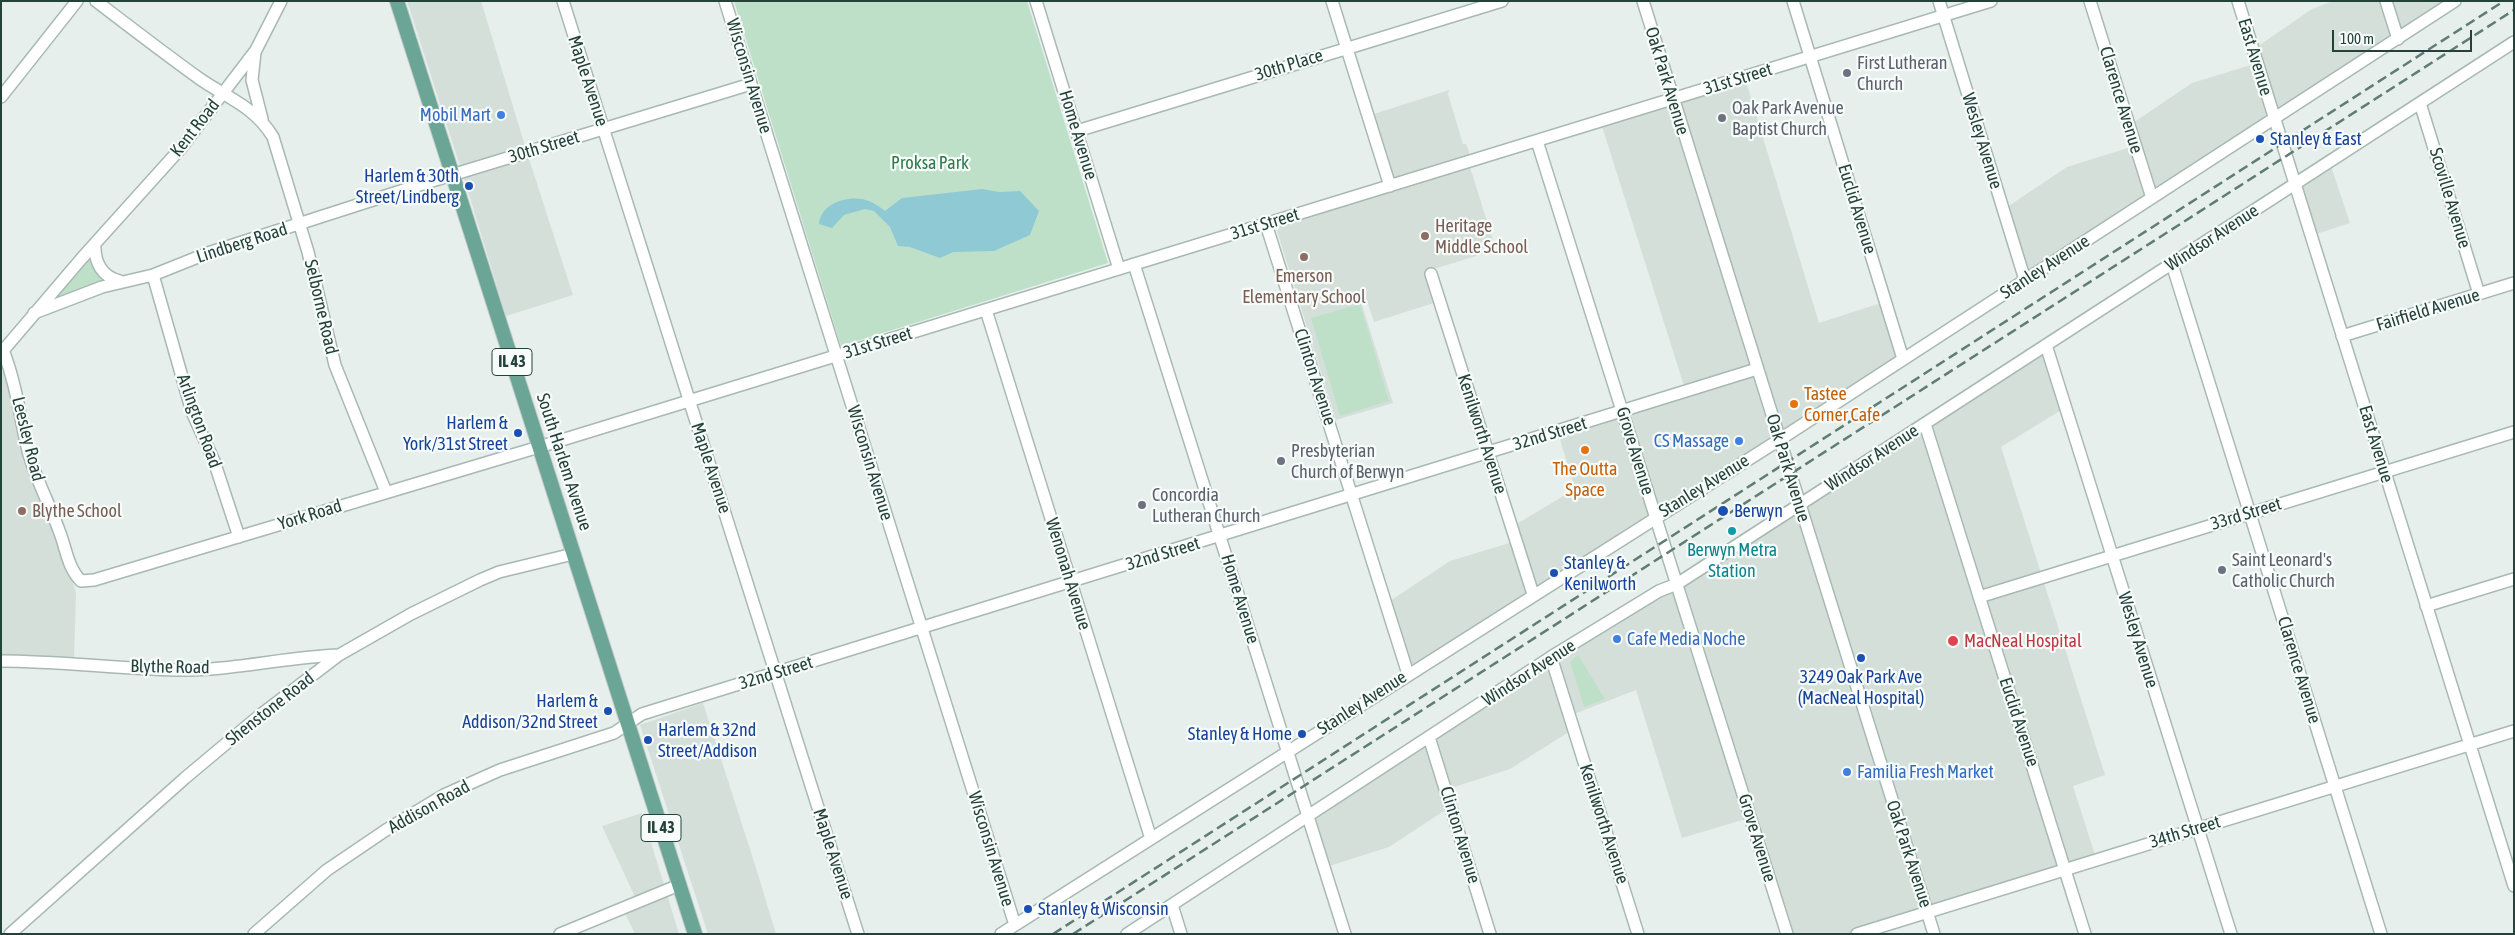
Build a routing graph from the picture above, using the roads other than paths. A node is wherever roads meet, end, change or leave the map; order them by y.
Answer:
1 (77, 1) edge
2 (96, 1) edge
3 (281, 1) edge
4 (396, 1) edge
5 (563, 1) edge
6 (726, 1) edge
7 (1036, 1) edge
8 (1332, 1) edge
9 (1502, 1) edge
10 (1643, 1) edge
11 (1794, 1) edge
12 (1939, 1) edge
13 (1991, 1) edge
14 (2090, 1) edge
15 (2238, 1) edge
16 (2386, 1) edge
17 (2455, 1) edge
18 (1943, 16) junction
19 (2398, 39) junction
20 (2514, 42) edge
21 (1346, 48) junction
22 (256, 50) junction
23 (1810, 57) junction
24 (751, 84) junction
25 (222, 94) junction
26 (1, 97) edge
27 (1673, 99) junction
28 (2420, 103) junction
29 (2274, 118) junction
30 (263, 121) junction
31 (603, 129) junction
32 (1077, 131) junction
33 (1536, 141) junction
34 (452, 175) junction
35 (2295, 184) junction
36 (1390, 186) junction
37 (2152, 198) junction
38 (299, 224) junction
39 (1266, 224) junction
40 (95, 244) junction
41 (1134, 264) junction
42 (2172, 264) junction
43 (1119, 269) junction
44 (1431, 274) dead end
45 (153, 275) junction
46 (2025, 280) junction
47 (120, 281) junction
48 (2514, 283) edge
49 (2479, 294) junction
50 (986, 310) junction
51 (34, 313) junction
52 (2342, 336) junction
53 (2046, 346) junction
54 (2, 352) edge
55 (837, 356) junction
56 (1903, 358) junction
57 (1757, 369) junction
58 (690, 401) junction
59 (1623, 411) junction
60 (1925, 424) junction
61 (2514, 432) edge
62 (1779, 440) junction
63 (539, 447) junction
64 (1488, 453) junction
65 (2384, 472) junction
66 (386, 492) junction
67 (1353, 496) junction
68 (1799, 505) junction
69 (2250, 513) junction
70 (1656, 517) junction
71 (1220, 536) junction
72 (239, 537) junction
73 (574, 554) junction
74 (2112, 556) junction
75 (2514, 579) edge
76 (81, 581) joint
77 (1071, 582) junction
78 (1677, 584) junction
79 (1533, 594) junction
80 (1979, 596) junction
81 (2426, 606) junction
82 (922, 628) junction
83 (339, 655) junction
84 (1551, 657) junction
85 (1, 661) edge
86 (776, 673) junction
87 (1408, 674) junction
88 (628, 723) junction
89 (2514, 731) edge
90 (1429, 737) junction
91 (2470, 745) junction
92 (1288, 751) junction
93 (2335, 786) junction
94 (1307, 815) junction
95 (2198, 829) junction
96 (1151, 839) junction
97 (2065, 870) junction
98 (680, 885) junction
99 (2514, 886) edge
100 (1172, 905) junction
101 (1928, 912) junction
102 (1015, 925) junction
103 (10, 934) edge
104 (254, 934) edge
105 (560, 934) edge
106 (695, 934) edge
107 (858, 934) edge
108 (1000, 934) edge
109 (1127, 934) edge
110 (1181, 934) edge
111 (1345, 934) edge
112 (1490, 934) edge
113 (1638, 934) edge
114 (1787, 934) edge
115 (1857, 934) edge
116 (1934, 934) edge
117 (2086, 934) edge
118 (2231, 934) edge
119 (2381, 934) edge

1 - 26 street
2 - 25 street, Selborne Road
3 - 22 street, Kent Road
4 - 34 main road, South Harlem Avenue / IL 43
5 - 31 street, Maple Avenue
6 - 24 street, Wisconsin Avenue
7 - 32 street, Home Avenue
8 - 21 street
9 - 21 street, 30th Place
10 - 27 street, Oak Park Avenue
11 - 23 street, Euclid Avenue
12 - 18 street, Wesley Avenue
13 - 18 street, 31st Street
14 - 37 street, Clarence Avenue
15 - 29 street, East Avenue
16 - 19 street
17 - 19 street, Stanley Avenue
18 - 23 street, 31st Street
18 - 46 street, Wesley Avenue
19 - 29 street, Stanley Avenue
20 - 28 street, Windsor Avenue
21 - 32 street, 30th Place
21 - 36 street
22 - 25 street, Kent Road
22 - 30 street, Selborne Road
23 - 27 street, 31st Street
23 - 56 street, Euclid Avenue
24 - 31 street, 30th Street
24 - 55 street, Wisconsin Avenue
25 - 30 street, Selborne Road
25 - 40 street, Kent Road
27 - 33 street, 31st Street
27 - 57 street, Oak Park Avenue
28 - 35 street, Windsor Avenue
28 - 49 street, Scoville Avenue
29 - 35 street, East Avenue
29 - 37 street, Stanley Avenue
30 - 38 street, Selborne Road
31 - 34 street, 30th Street
31 - 58 street, Maple Avenue
32 - 43 street, Home Avenue
33 - 36 street, 31st Street
33 - 59 street, Grove Avenue
34 - 38 street, Lindberg Road
34 - 63 main road, South Harlem Avenue / IL 43
35 - 42 street, Windsor Avenue
35 - 52 street, East Avenue
36 - 39 street, 31st Street
37 - 46 street, Stanley Avenue
38 - 45 street, Lindberg Road
38 - 66 street, Selborne Road
39 - 41 street, 31st Street
39 - 67 street, Clinton Avenue
40 - 47 street
40 - 51 street, Kent Road
41 - 43 street, 31st Street
41 - 71 street, Home Avenue
42 - 53 street, Windsor Avenue
42 - 69 street, Clarence Avenue
43 - 50 street, 31st Street
44 - 64 street, Kenilworth Avenue
45 - 47 street, Lindberg Road
45 - 72 street, Arlington Road
46 - 56 street, Stanley Avenue
47 - 51 street, Lindberg Road
48 - 49 street, Fairfield Avenue
49 - 52 street, Fairfield Avenue
50 - 55 street, 31st Street
50 - 77 street, Wenonah Avenue
51 - 54 street, Kent Road
52 - 65 street, East Avenue
53 - 60 street, Windsor Avenue
53 - 74 street, Wesley Avenue
54 - 76 street, Leesley Road
55 - 58 street, 31st Street
55 - 82 street, Wisconsin Avenue
56 - 62 street, Stanley Avenue
57 - 59 street, 32nd Street
57 - 62 street, Oak Park Avenue
58 - 63 street, 31st Street
58 - 86 street, Maple Avenue
59 - 64 street, 32nd Street
59 - 70 street, Grove Avenue
60 - 68 street, Windsor Avenue
60 - 80 street, Euclid Avenue
61 - 65 street, 33rd Street
62 - 68 street, Oak Park Avenue
62 - 70 street, Stanley Avenue
63 - 66 street, York Road
63 - 73 main road, South Harlem Avenue / IL 43
64 - 67 street, 32nd Street
64 - 79 street, Kenilworth Avenue
65 - 69 street, 33rd Street
65 - 81 street, East Avenue
66 - 72 street, York Road
67 - 71 street, 32nd Street
67 - 87 street, Clinton Avenue
68 - 78 street, Windsor Avenue
68 - 101 street, Oak Park Avenue
69 - 74 street, 33rd Street
69 - 93 street, Clarence Avenue
70 - 78 street, Grove Avenue
70 - 79 street, Stanley Avenue
71 - 77 street, 32nd Street
71 - 92 street, Home Avenue
72 - 76 street, York Road
73 - 83 street, Shenstone Road
73 - 88 main road, South Harlem Avenue / IL 43
74 - 80 street, 33rd Street
74 - 95 street, Wesley Avenue
75 - 81 street
77 - 82 street, 32nd Street
77 - 96 street, Wenonah Avenue
78 - 84 street, Windsor Avenue
78 - 114 street, Grove Avenue
79 - 87 street, Stanley Avenue
80 - 97 street, Euclid Avenue
81 - 91 street, East Avenue
82 - 86 street, 32nd Street
82 - 102 street, Wisconsin Avenue
83 - 85 street, Blythe Road
83 - 103 street, Shenstone Road
84 - 90 street, Windsor Avenue
84 - 113 street, Kenilworth Avenue
86 - 88 street, 32nd Street
86 - 107 street, Maple Avenue
87 - 92 street, Stanley Avenue
88 - 98 main road, South Harlem Avenue / IL 43
88 - 104 street, Addison Road
89 - 91 street, 34th Street
90 - 94 street, Windsor Avenue
90 - 112 street, Clinton Avenue
91 - 93 street, 34th Street
91 - 99 street, East Avenue
92 - 94 street, Home Avenue
92 - 96 street, Stanley Avenue
93 - 95 street, 34th Street
93 - 119 street, Clarence Avenue
94 - 100 street, Windsor Avenue
94 - 111 street, Home Avenue
95 - 97 street, 34th Street
95 - 118 street, Wesley Avenue
96 - 102 street, Stanley Avenue
97 - 101 street, 34th Street
97 - 117 street, Euclid Avenue
98 - 105 street
98 - 106 main road, South Harlem Avenue / IL 43
100 - 109 street, Windsor Avenue
100 - 110 street
101 - 115 street, 34th Street
101 - 116 street, Oak Park Avenue
102 - 108 street, Stanley Avenue

